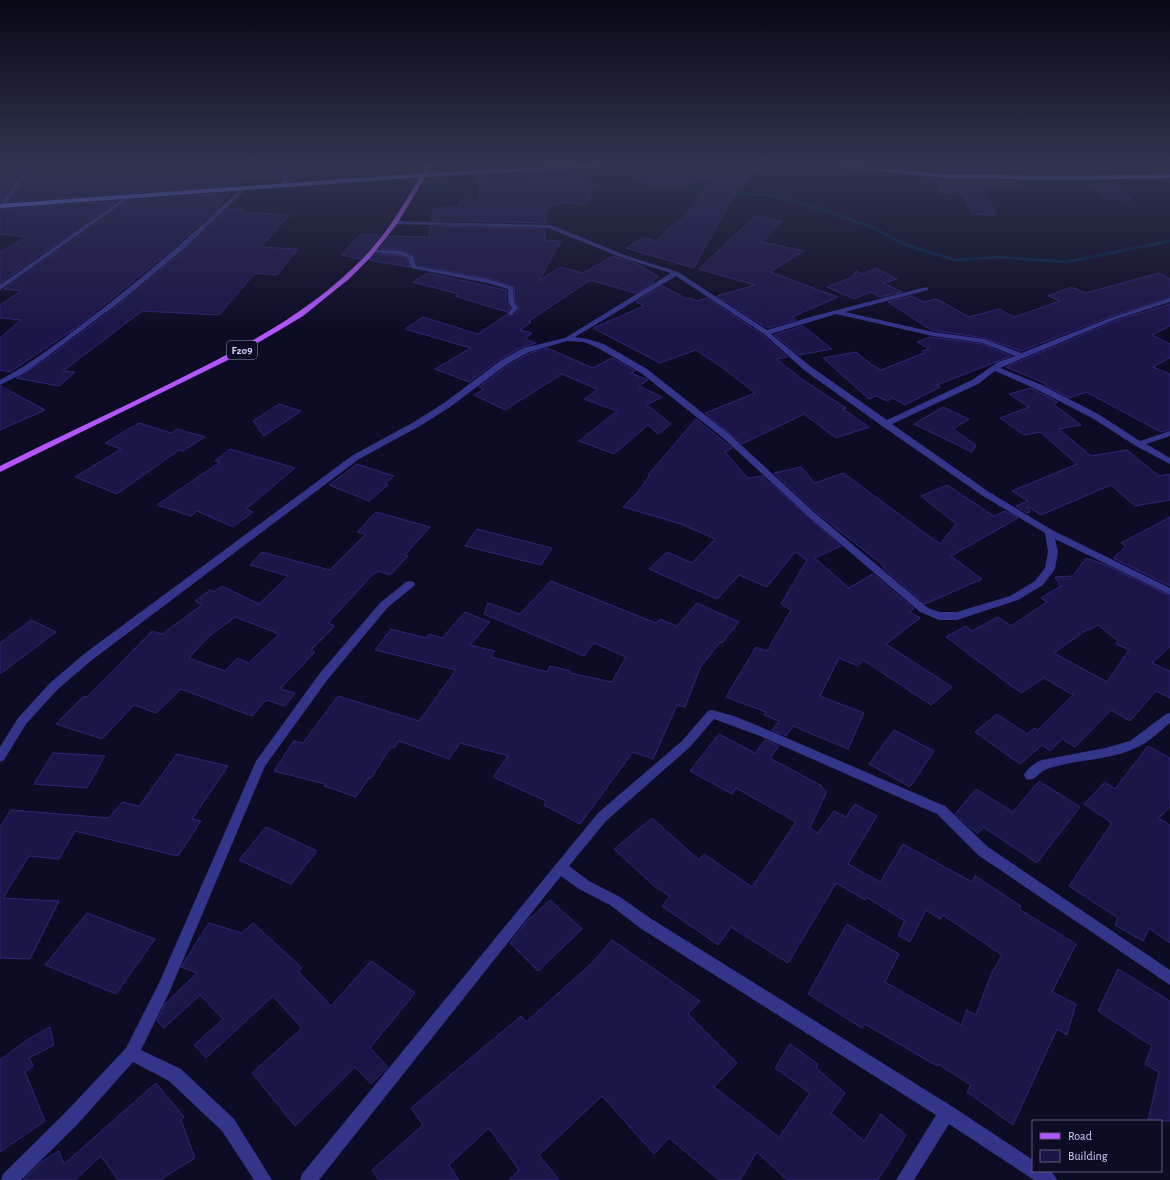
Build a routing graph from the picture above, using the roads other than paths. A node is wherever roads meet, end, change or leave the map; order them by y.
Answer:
1 (97, 219) edge
2 (213, 219) edge
3 (396, 219) edge
4 (394, 223) junction
5 (373, 251) junction
6 (676, 273) junction
7 (0, 288) edge
8 (926, 289) dead end
9 (1170, 300) edge
10 (837, 312) junction
11 (510, 314) dead end
12 (766, 333) junction
13 (567, 339) junction
14 (1021, 356) junction
15 (996, 369) junction
16 (0, 384) edge
17 (885, 424) junction
18 (1170, 433) edge
19 (1139, 444) junction
20 (1170, 461) edge
21 (0, 469) edge
22 (1049, 532) junction
23 (410, 584) dead end
24 (1170, 592) edge
25 (1170, 717) edge
26 (0, 757) edge
27 (1030, 775) dead end
28 (560, 867) junction
29 (1170, 978) edge
30 (131, 1053) junction
31 (947, 1113) junction
32 (1032, 1169) edge
33 (1037, 1172) edge
34 (9, 1180) edge
35 (264, 1180) edge
36 (308, 1180) edge
37 (904, 1180) edge
38 (1048, 1180) edge

1 - 7 street
2 - 16 street
3 - 4 main road, F209
4 - 5 main road, F209
4 - 6 street
5 - 11 street
5 - 21 main road, F209
6 - 12 street
6 - 13 street
8 - 10 street
9 - 14 street
10 - 12 street
10 - 14 street
12 - 17 street
13 - 22 street
13 - 26 street
14 - 15 street
15 - 17 street
15 - 19 street
17 - 22 street
18 - 19 street
19 - 20 street
22 - 24 street
23 - 30 street
25 - 27 street
28 - 29 street
28 - 31 street
28 - 36 street
30 - 34 street
30 - 35 street
31 - 32 street
31 - 37 street
33 - 38 street

